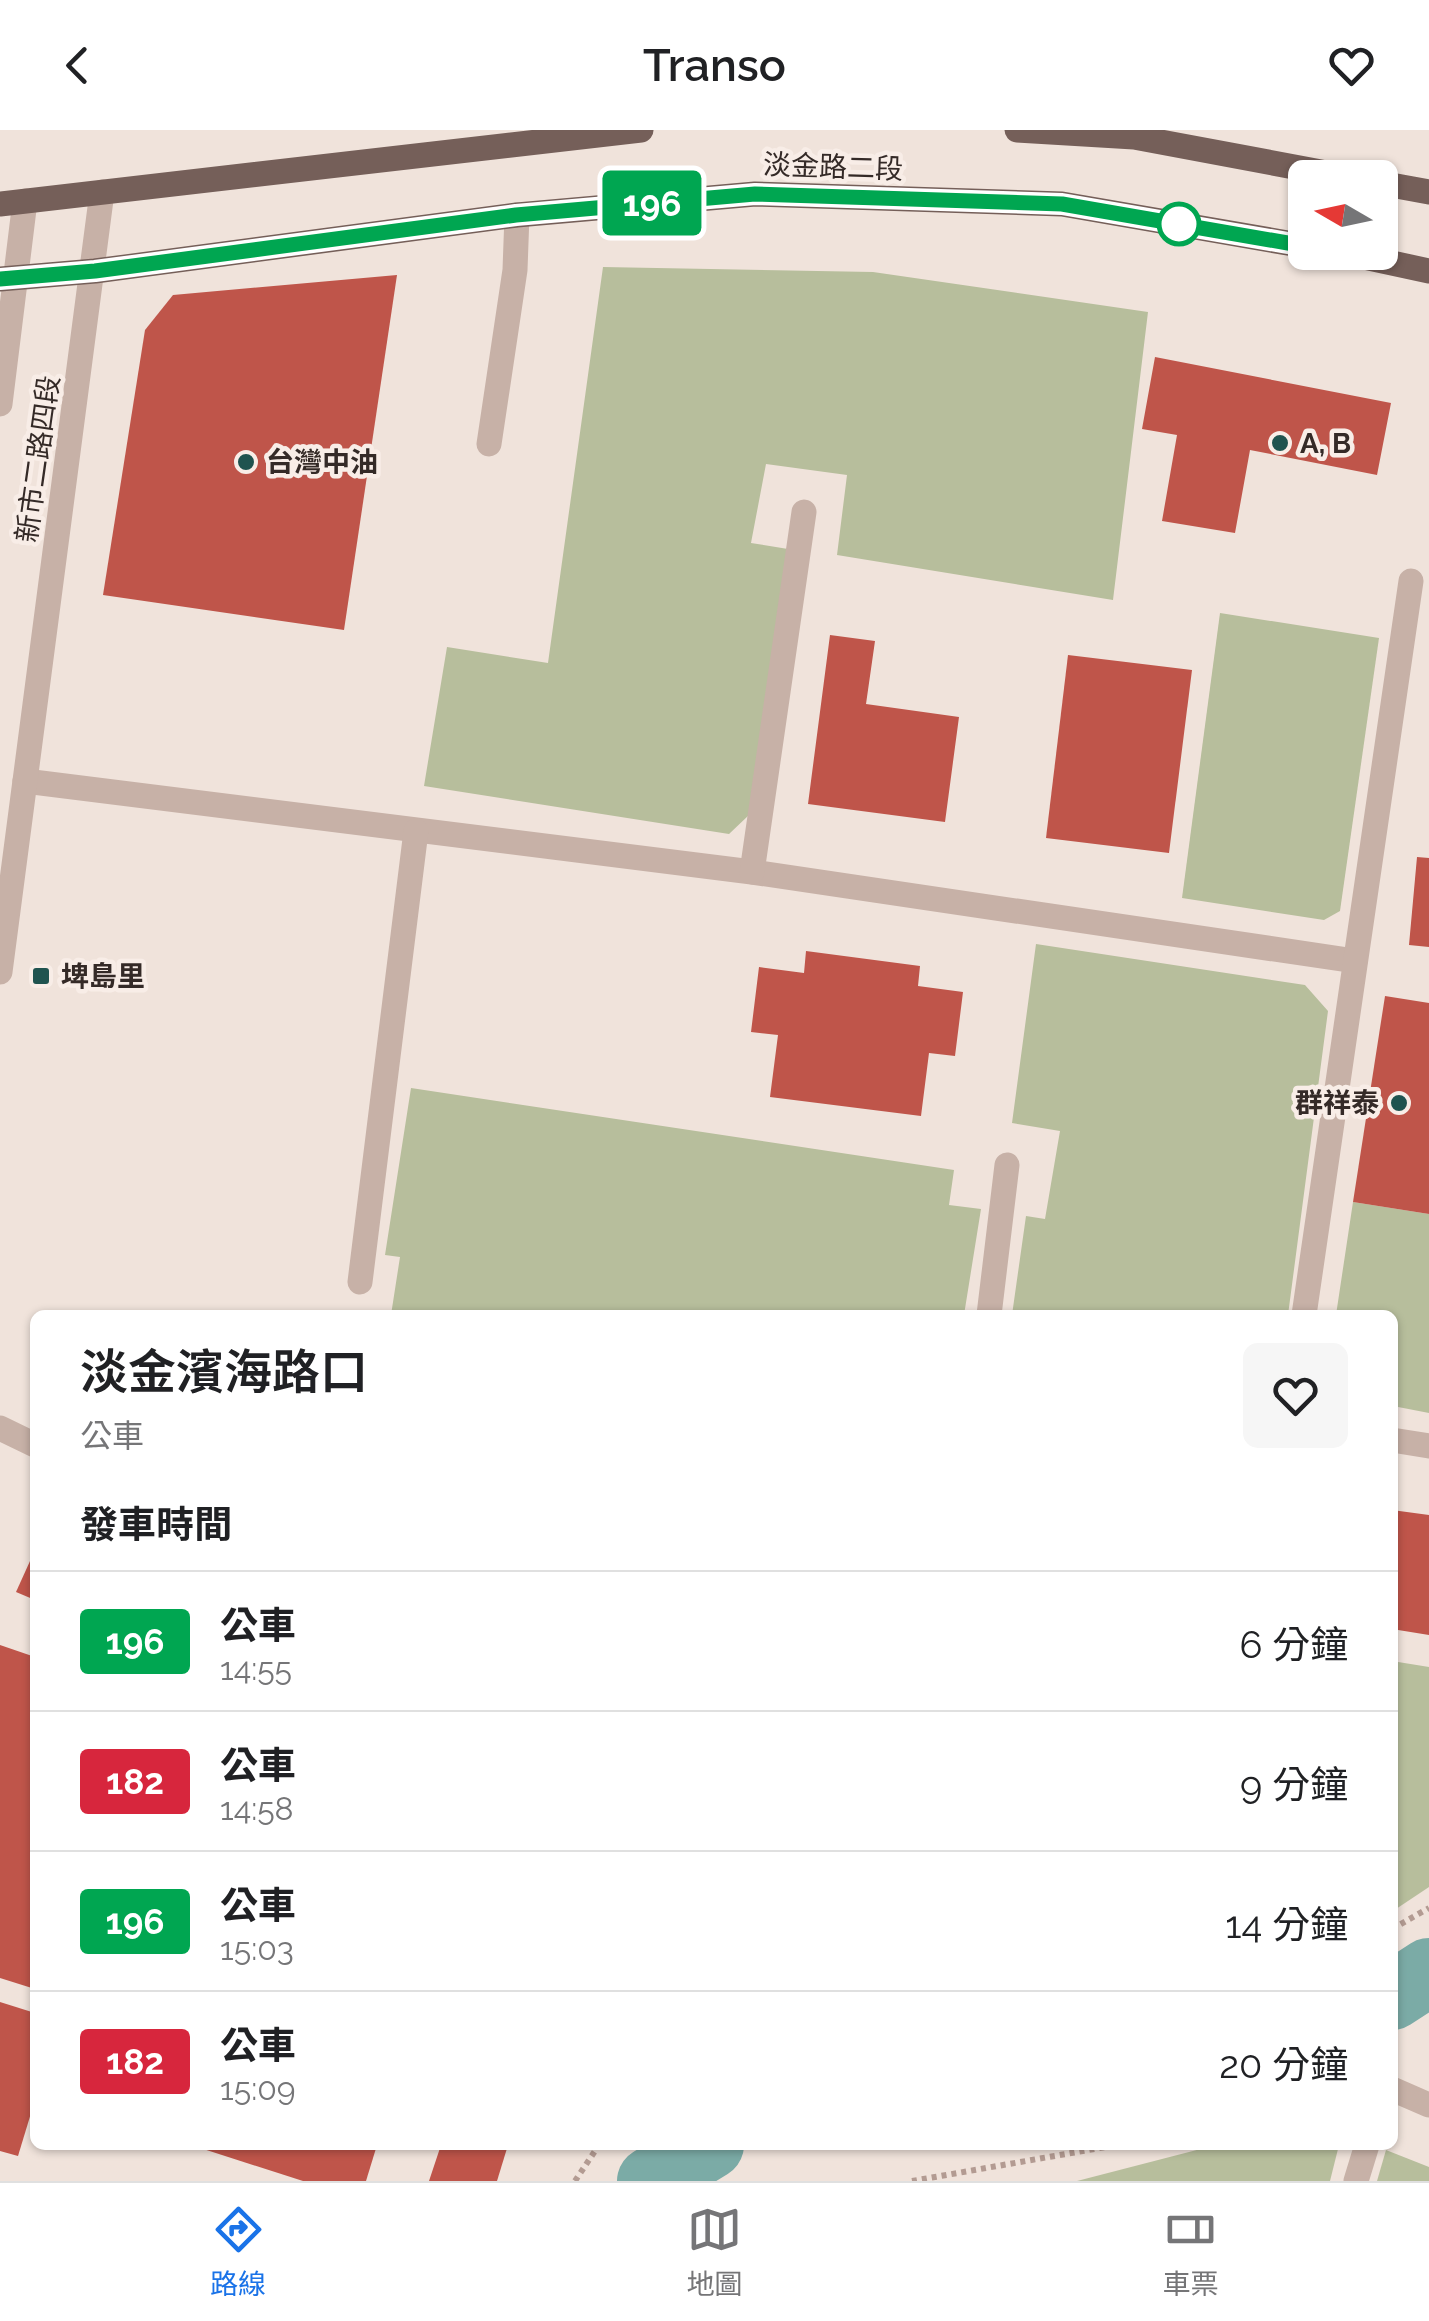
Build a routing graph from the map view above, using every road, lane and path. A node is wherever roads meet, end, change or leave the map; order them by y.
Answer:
1 (641, 130) edge
2 (1017, 130) edge
3 (1288, 166) edge
4 (1398, 186) edge
5 (102, 192) junction
6 (1429, 192) edge
7 (12, 202) edge
8 (516, 215) junction
9 (1288, 243) edge
10 (1398, 264) edge
11 (95, 271) junction
12 (1429, 271) edge
13 (8, 278) edge
14 (0, 404) edge
15 (489, 444) dead end
16 (804, 512) dead end
17 (1411, 581) dead end
18 (26, 782) junction
19 (416, 831) junction
20 (752, 872) junction
21 (1355, 961) junction
22 (0, 972) edge
23 (1007, 1166) dead end
24 (360, 1282) dead end
25 (990, 1310) edge
26 (1305, 1310) edge
27 (0, 1428) edge
28 (1398, 1441) edge
29 (30, 1442) edge
30 (1429, 1446) edge
31 (1429, 1908) edge
32 (1398, 1926) edge
33 (1398, 2092) edge
34 (1429, 2105) edge
35 (597, 2150) edge
36 (1060, 2150) edge
37 (1093, 2150) edge
38 (1365, 2150) edge
39 (1059, 2157) junction
40 (576, 2181) edge
41 (912, 2181) edge
42 (1356, 2181) edge

1 - 5 main road
2 - 3 main road
4 - 6 main road
5 - 7 main road
5 - 11 street, 新市二路四段
7 - 13 street, 新市二路四段
8 - 9 main road, 淡金路二段
8 - 11 main road, 淡金路二段
8 - 15 street
10 - 12 main road
11 - 13 main road, 淡金路二段
11 - 18 street, 新市二路四段
13 - 14 street, 新市二路四段
16 - 20 street
17 - 21 street
18 - 19 street
18 - 22 street, 新市二路四段
19 - 20 street
19 - 24 street
20 - 21 street
21 - 26 street
23 - 25 street
27 - 29 street
28 - 30 street
31 - 32 path
33 - 34 street
35 - 40 path
36 - 39 path
37 - 39 path
38 - 42 street
39 - 41 path

